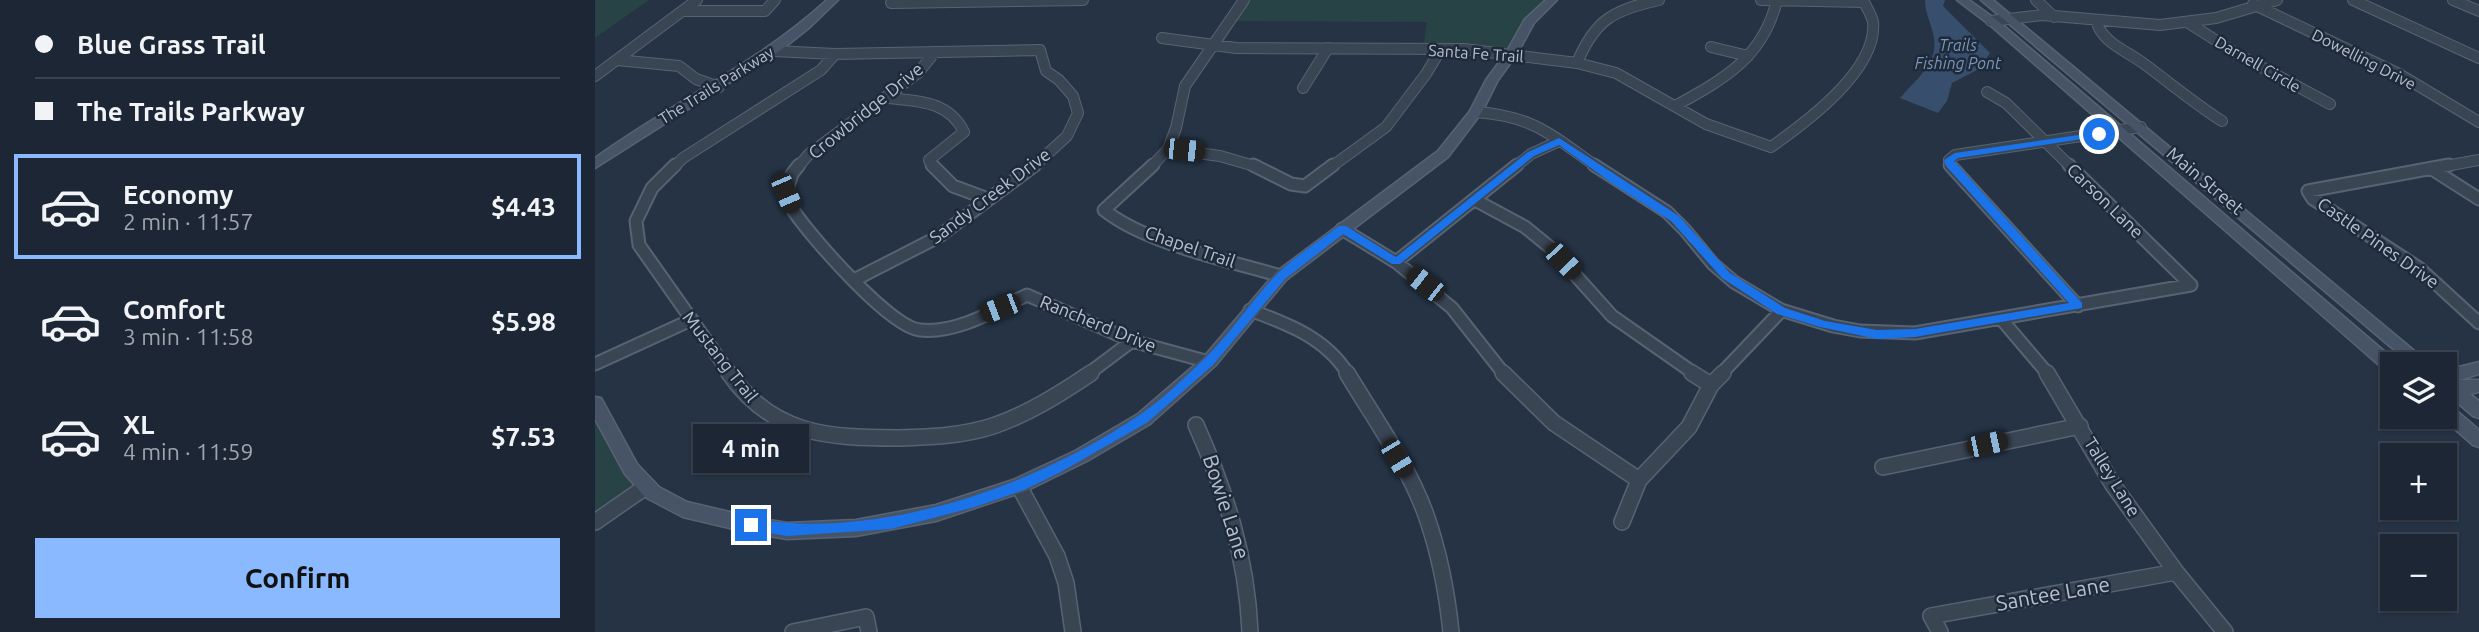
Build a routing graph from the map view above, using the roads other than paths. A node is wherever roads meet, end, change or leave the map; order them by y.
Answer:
1 (697, 0) edge
2 (775, 0) edge
3 (833, 0) edge
4 (1083, 0) edge
5 (1244, 0) edge
6 (1552, 0) edge
7 (1659, 0) edge
8 (1761, 0) edge
9 (1962, 0) edge
10 (1986, 0) edge
11 (2036, 0) edge
12 (2248, 0) edge
13 (2277, 0) edge
14 (2353, 0) edge
15 (2453, 0) edge
16 (984, 1) edge
17 (1777, 1) edge
18 (893, 2) edge
19 (2257, 6) junction
20 (683, 11) junction
21 (2479, 11) edge
22 (2054, 17) junction
23 (2100, 20) junction
24 (2187, 22) junction
25 (2005, 23) junction
26 (1162, 38) dead end
27 (1211, 45) junction
28 (1711, 47) dead end
29 (1328, 48) junction
30 (1441, 48) junction
31 (774, 51) junction
32 (935, 52) junction
33 (835, 54) junction
34 (1511, 54) junction
35 (1748, 56) junction
36 (2479, 58) edge
37 (617, 60) junction
38 (1577, 63) junction
39 (595, 76) edge
40 (719, 87) junction
41 (1303, 88) dead end
42 (1987, 92) dead end
43 (888, 98) junction
44 (2330, 104) dead end
45 (1675, 106) junction
46 (1476, 112) junction
47 (2223, 121) dead end
48 (2479, 122) edge
49 (2141, 127) junction
50 (2118, 131) junction
51 (1559, 141) junction
52 (2045, 144) junction
53 (1168, 149) junction
54 (1949, 160) joint
55 (2479, 160) edge
56 (595, 164) edge
57 (2432, 169) junction
58 (988, 199) junction
59 (1475, 200) junction
60 (2479, 200) edge
61 (1342, 229) junction
62 (1396, 262) junction
63 (1281, 276) junction
64 (856, 279) junction
65 (1027, 295) joint
66 (2078, 306) junction
67 (1250, 310) junction
68 (1781, 311) junction
69 (691, 320) junction
70 (2002, 320) junction
71 (2479, 323) edge
72 (1132, 341) junction
73 (2408, 352) edge
74 (2380, 357) edge
75 (1209, 362) junction
76 (595, 364) edge
77 (2479, 368) edge
78 (2457, 373) edge
79 (1711, 385) junction
80 (2457, 385) edge
81 (2479, 386) edge
82 (2457, 393) edge
83 (596, 406) edge
84 (2479, 411) edge
85 (2457, 421) edge
86 (1196, 425) dead end
87 (2080, 426) junction
88 (2479, 440) edge
89 (1883, 467) dead end
90 (1639, 480) junction
91 (647, 486) junction
92 (1019, 486) junction
93 (595, 522) edge
94 (1622, 522) dead end
95 (2176, 572) junction
96 (1931, 616) joint
97 (867, 625) edge
98 (793, 632) edge
99 (1073, 632) edge
100 (1250, 632) edge
101 (1451, 632) edge
102 (1940, 632) edge
103 (2225, 632) edge

1 - 20 street
2 - 20 street
3 - 31 street, The Trails Parkway
4 - 16 street
5 - 27 street
6 - 34 street
7 - 38 street
8 - 17 street
9 - 25 street, Main Street
10 - 25 street, Main Street
11 - 22 street
12 - 19 street, Dowelling Drive
13 - 19 street
14 - 36 street
15 - 21 street
16 - 18 street
17 - 35 street
17 - 45 street, Santa Fe Trail
19 - 24 street
19 - 48 street, Dowelling Drive
20 - 37 street
22 - 23 street
22 - 25 street
23 - 24 street
23 - 47 street
24 - 44 street, Darnell Circle
25 - 49 street, Main Street
25 - 50 street, Main Street
26 - 27 street, Santa Fe Trail
27 - 29 street, Santa Fe Trail
27 - 53 street
28 - 35 street
29 - 30 street, Santa Fe Trail
29 - 41 street
30 - 34 street, Santa Fe Trail
30 - 53 street
31 - 33 street
31 - 40 street, The Trails Parkway
32 - 33 street
32 - 43 street, Crowbridge Drive
32 - 58 street, Sandy Creek Drive
33 - 69 street, Mustang Trail
34 - 38 street, Santa Fe Trail
34 - 46 street
35 - 45 street
37 - 39 street
37 - 40 street
38 - 45 street, Santa Fe Trail
40 - 56 street, The Trails Parkway
42 - 52 street, Carson Lane
43 - 58 street
43 - 64 street, Crowbridge Drive
46 - 51 street
46 - 61 street
49 - 50 street
49 - 73 street, Main Street
50 - 52 street
50 - 74 street, Main Street
51 - 59 street
51 - 68 street
52 - 54 street
52 - 66 street, Carson Lane
53 - 63 street, Chapel Trail
54 - 66 street
55 - 57 street
57 - 60 street
57 - 71 street, Castle Pines Drive
58 - 64 street, Sandy Creek Drive
59 - 62 street
59 - 79 street
61 - 62 street
61 - 63 street
62 - 90 street
63 - 67 street
64 - 65 street, Crowbridge Drive
65 - 72 street, Rancherd Drive
66 - 70 street
67 - 75 street
67 - 101 street
68 - 70 street
68 - 79 street
69 - 72 street, Mustang Trail
69 - 76 street
70 - 87 street, Talley Lane
72 - 75 street, Rancherd Drive
75 - 92 street
77 - 78 street
79 - 90 street
80 - 81 street
82 - 84 street
83 - 91 street
85 - 88 street
86 - 100 street, Bowie Lane
87 - 89 street
87 - 95 street, Talley Lane
90 - 94 street
91 - 92 street
91 - 93 street
92 - 99 street
95 - 96 street, Santee Lane
95 - 103 street, Talley Lane
96 - 102 street
97 - 98 street

